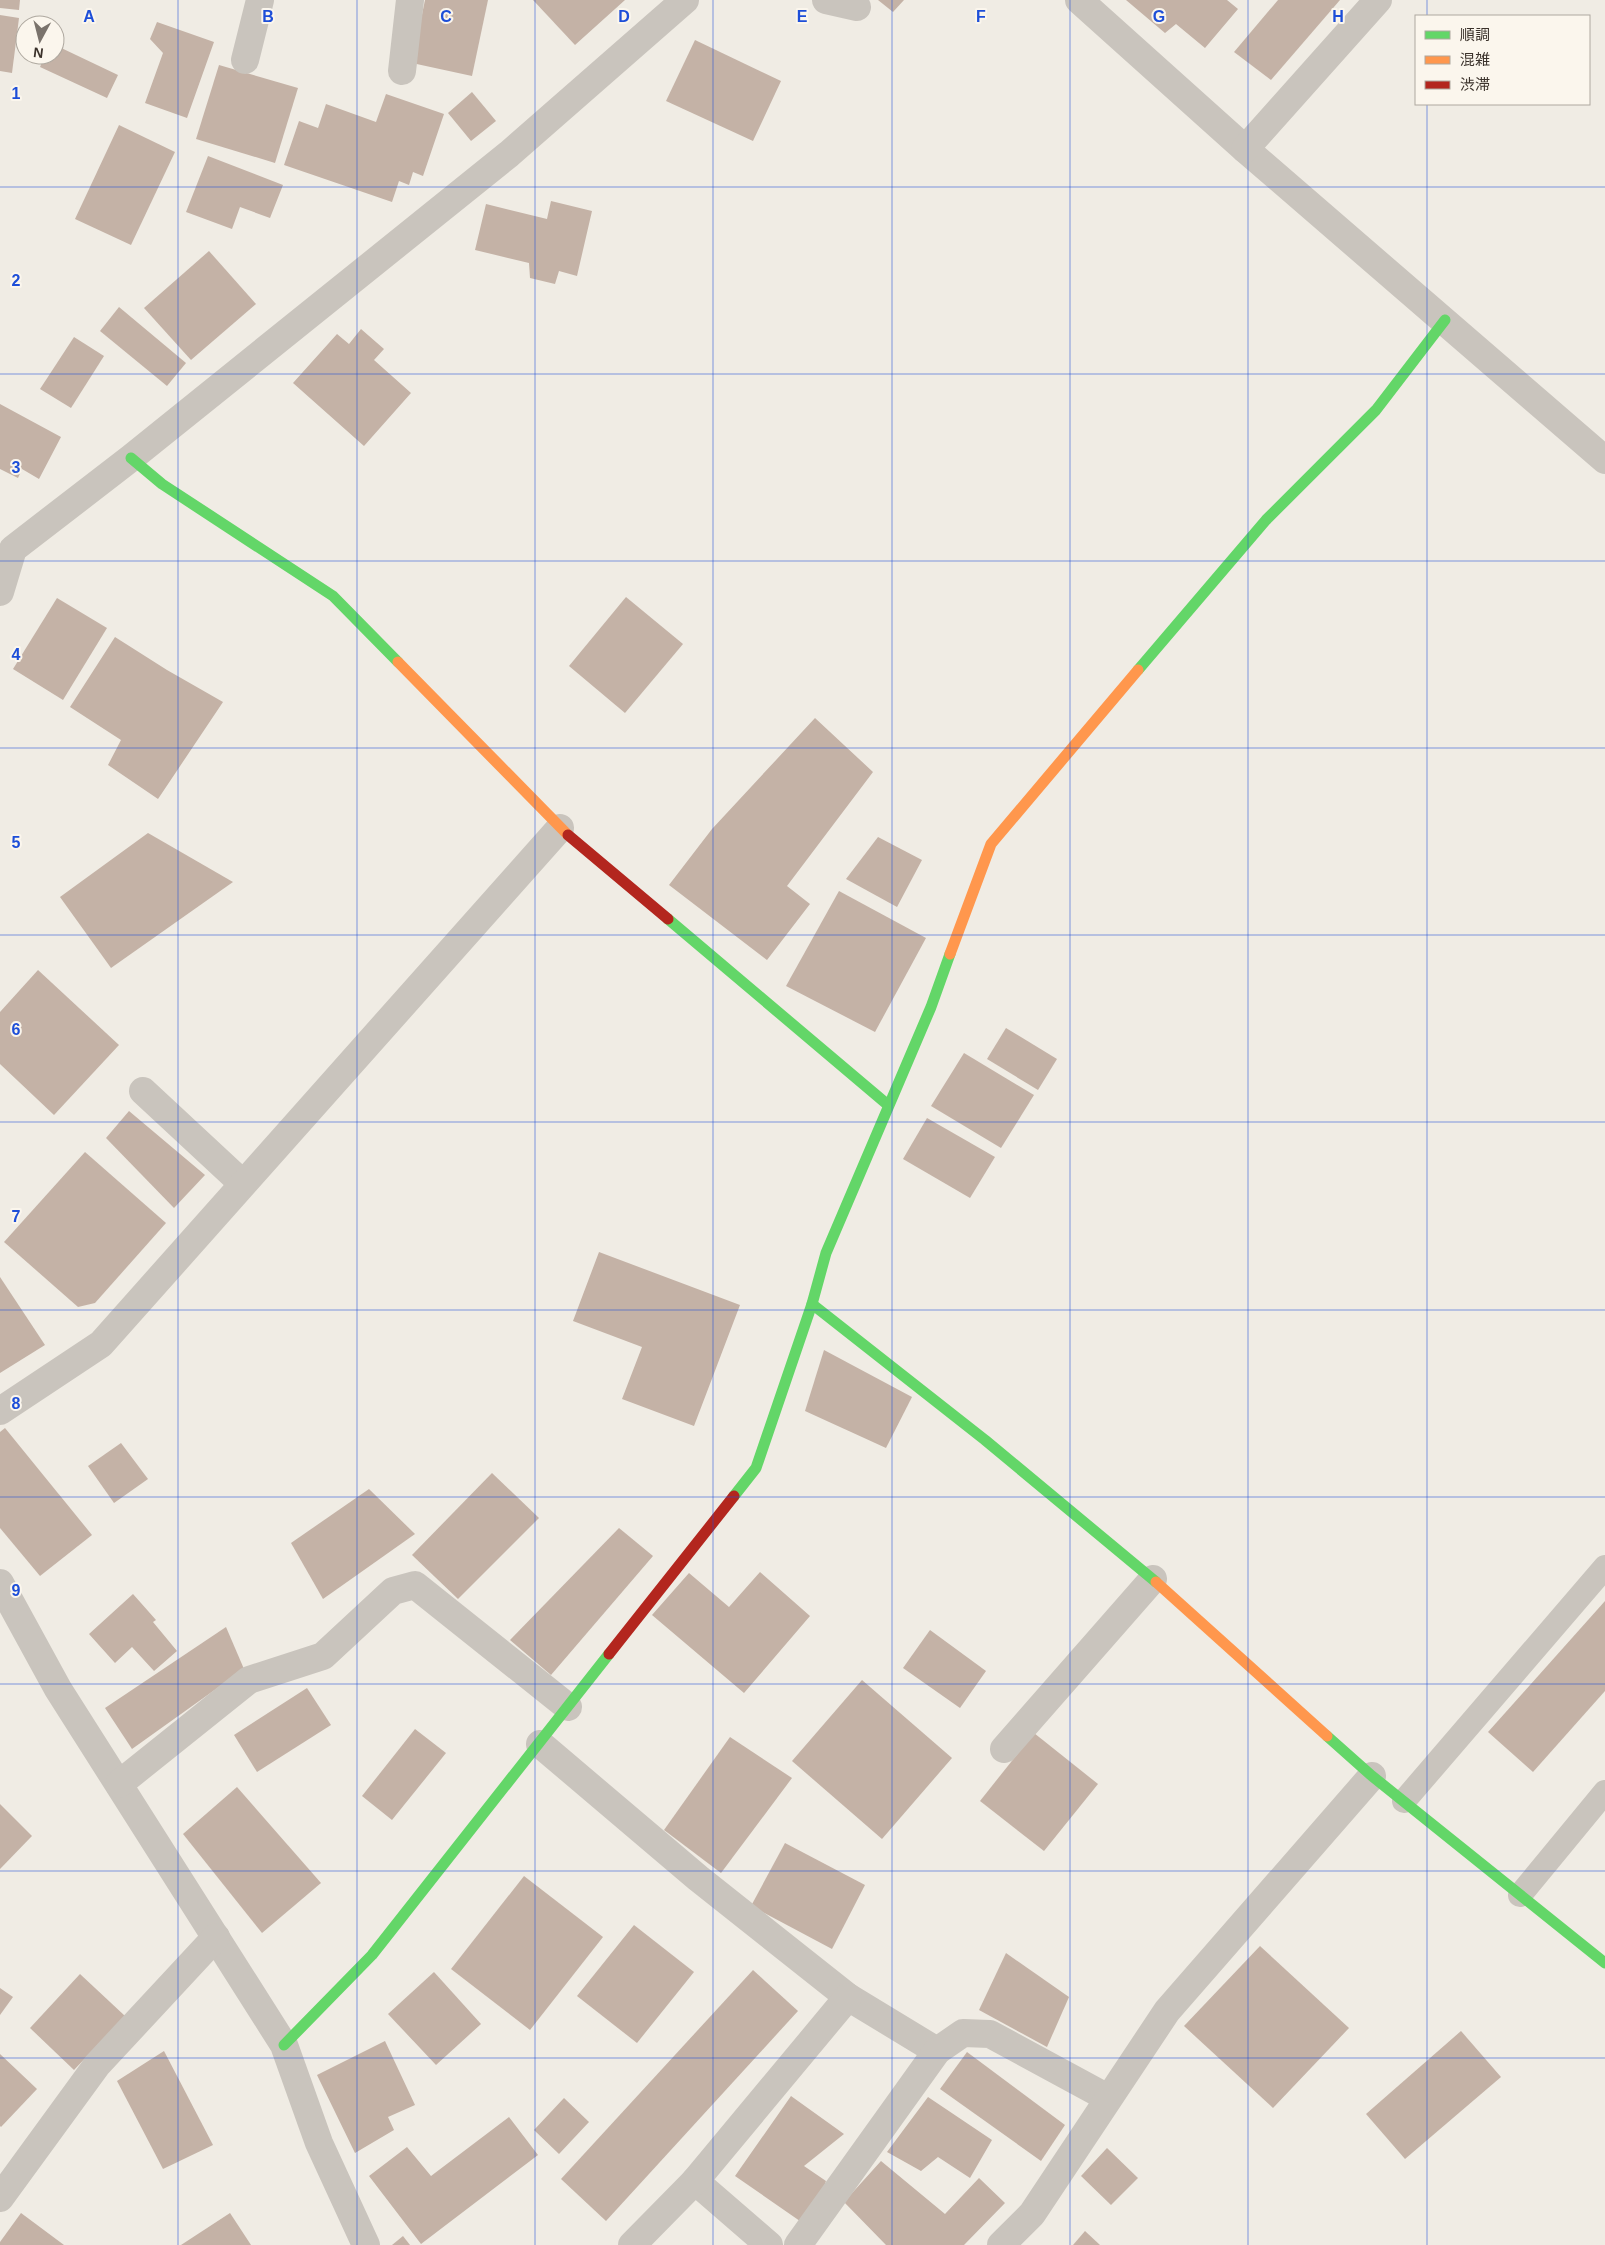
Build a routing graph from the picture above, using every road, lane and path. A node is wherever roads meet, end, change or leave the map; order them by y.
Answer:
1 (260, 0) edge
2 (410, 0) edge
3 (685, 0) edge
4 (826, 0) edge
5 (1078, 0) edge
6 (1378, 0) edge
7 (857, 7) dead end
8 (245, 60) dead end
9 (402, 71) dead end
10 (1245, 149) junction
11 (1445, 320) junction
12 (132, 458) junction
13 (1605, 460) edge
14 (0, 592) edge
15 (560, 828) junction
16 (143, 1091) dead end
17 (888, 1105) junction
18 (242, 1184) junction
19 (812, 1304) junction
20 (0, 1412) edge
21 (1605, 1567) edge
22 (1153, 1579) junction
23 (0, 1583) edge
24 (568, 1707) junction
25 (540, 1744) junction
26 (1004, 1749) dead end
27 (1372, 1776) junction
28 (119, 1784) junction
29 (1605, 1792) edge
30 (1404, 1801) junction
31 (1520, 1895) junction
32 (216, 1937) junction
33 (1605, 1963) edge
34 (848, 1997) junction
35 (284, 2045) junction
36 (937, 2051) junction
37 (1108, 2098) junction
38 (695, 2180) junction
39 (0, 2198) edge
40 (366, 2245) edge
41 (632, 2245) edge
42 (770, 2245) edge
43 (798, 2245) edge
44 (1001, 2245) edge

1 - 8 street
2 - 9 street
3 - 12 street
4 - 7 street
5 - 10 street
6 - 10 street
10 - 11 street
11 - 13 street
11 - 17 street
12 - 14 street
12 - 15 street
15 - 17 street
15 - 18 street
16 - 18 street
17 - 19 street
18 - 20 street
19 - 22 street
19 - 24 street
21 - 30 lane
22 - 26 street
22 - 27 street
23 - 28 street
24 - 25 street
24 - 28 street
25 - 34 street
25 - 35 street
27 - 30 street
27 - 37 street
28 - 32 street
29 - 31 lane
30 - 31 street
31 - 33 street
32 - 35 street
32 - 39 street
34 - 36 street
34 - 38 street
35 - 40 street
36 - 37 street
36 - 43 street
37 - 44 street
38 - 41 street
38 - 42 street

